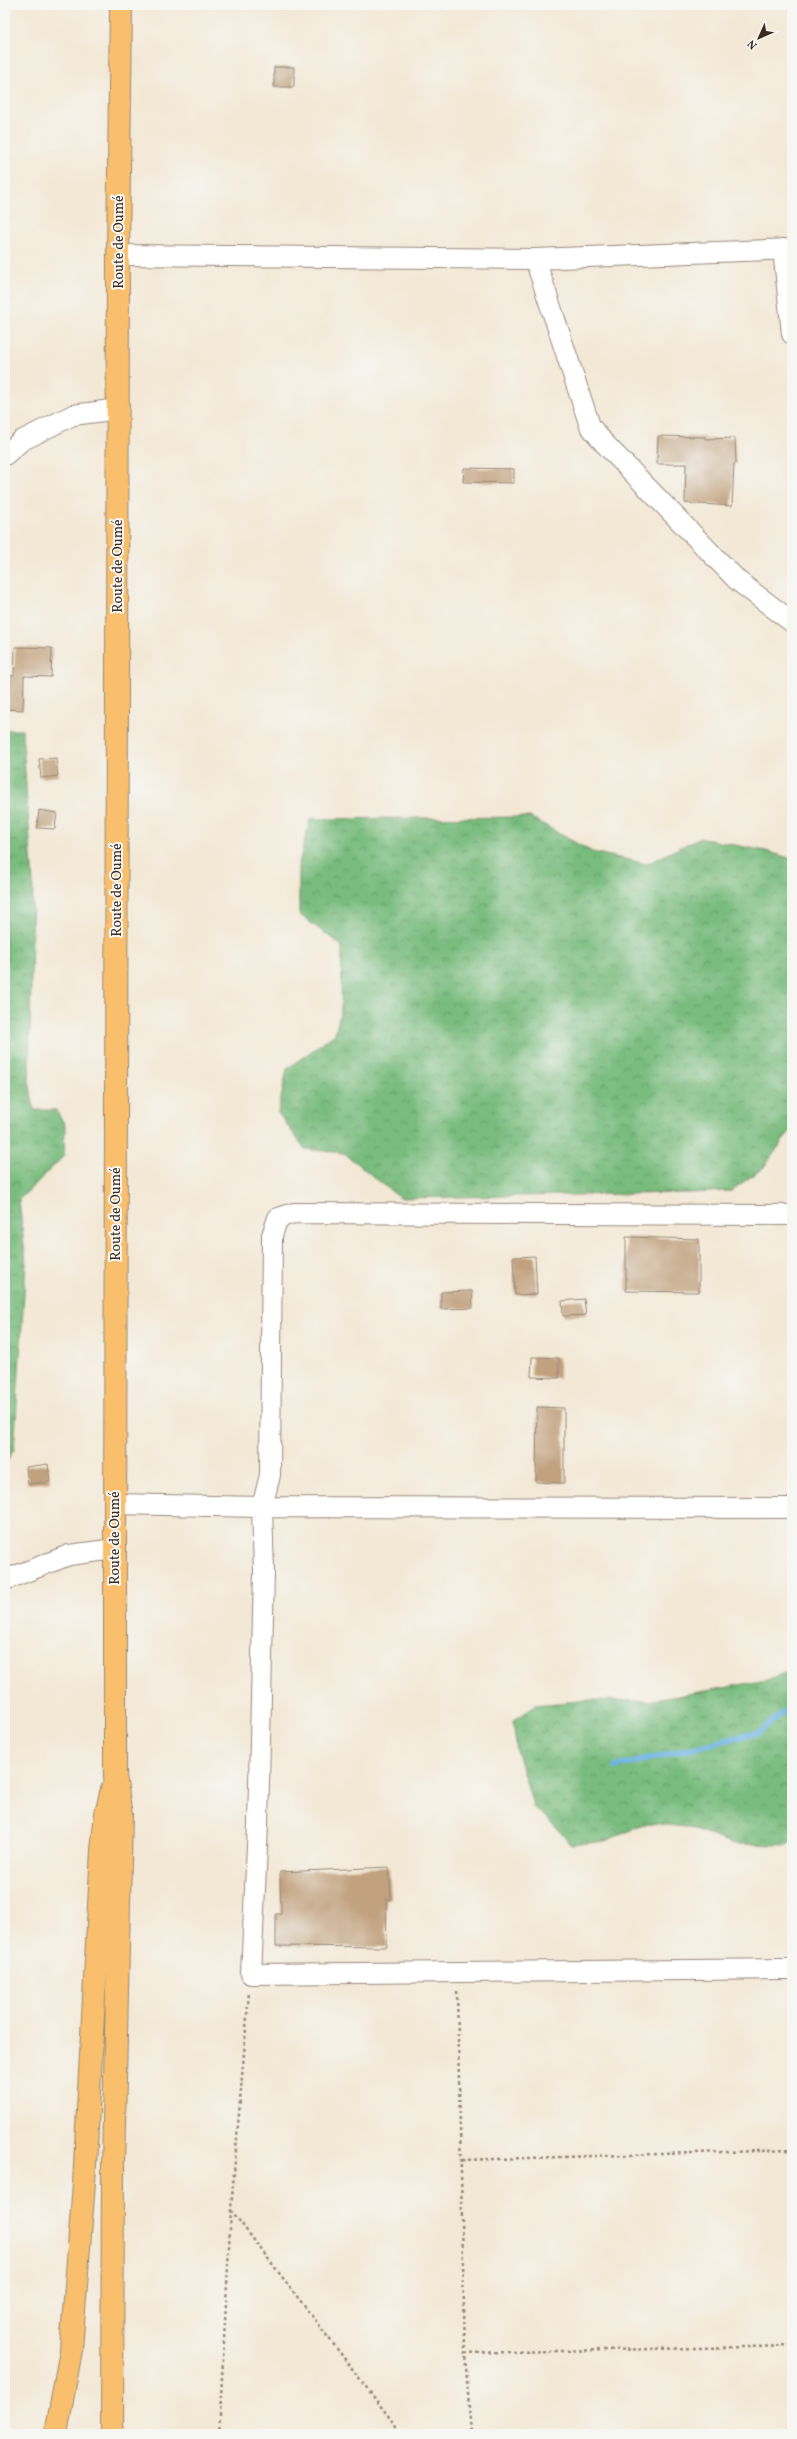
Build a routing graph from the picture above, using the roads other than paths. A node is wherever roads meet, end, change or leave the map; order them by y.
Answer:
1 (121, 5) edge
2 (787, 249) edge
3 (118, 255) junction
4 (535, 259) junction
5 (792, 334) edge
6 (119, 409) junction
7 (5, 455) edge
8 (792, 622) edge
9 (792, 1214) edge
10 (115, 1504) junction
11 (262, 1507) junction
12 (792, 1508) edge
13 (115, 1549) junction
14 (5, 1580) edge
15 (115, 1776) junction
16 (792, 1968) edge
17 (56, 2434) edge
18 (112, 2434) edge

1 - 3 main road, Route de Oumé
2 - 4 street
2 - 5 street
3 - 4 street
3 - 6 main road, Route de Oumé
4 - 8 street
6 - 7 street
6 - 10 main road, Route de Oumé
9 - 11 street
10 - 11 street
10 - 13 main road, Route de Oumé
11 - 12 street
11 - 16 street
13 - 14 street
13 - 15 main road, Route de Oumé
15 - 17 main road
15 - 18 main road

